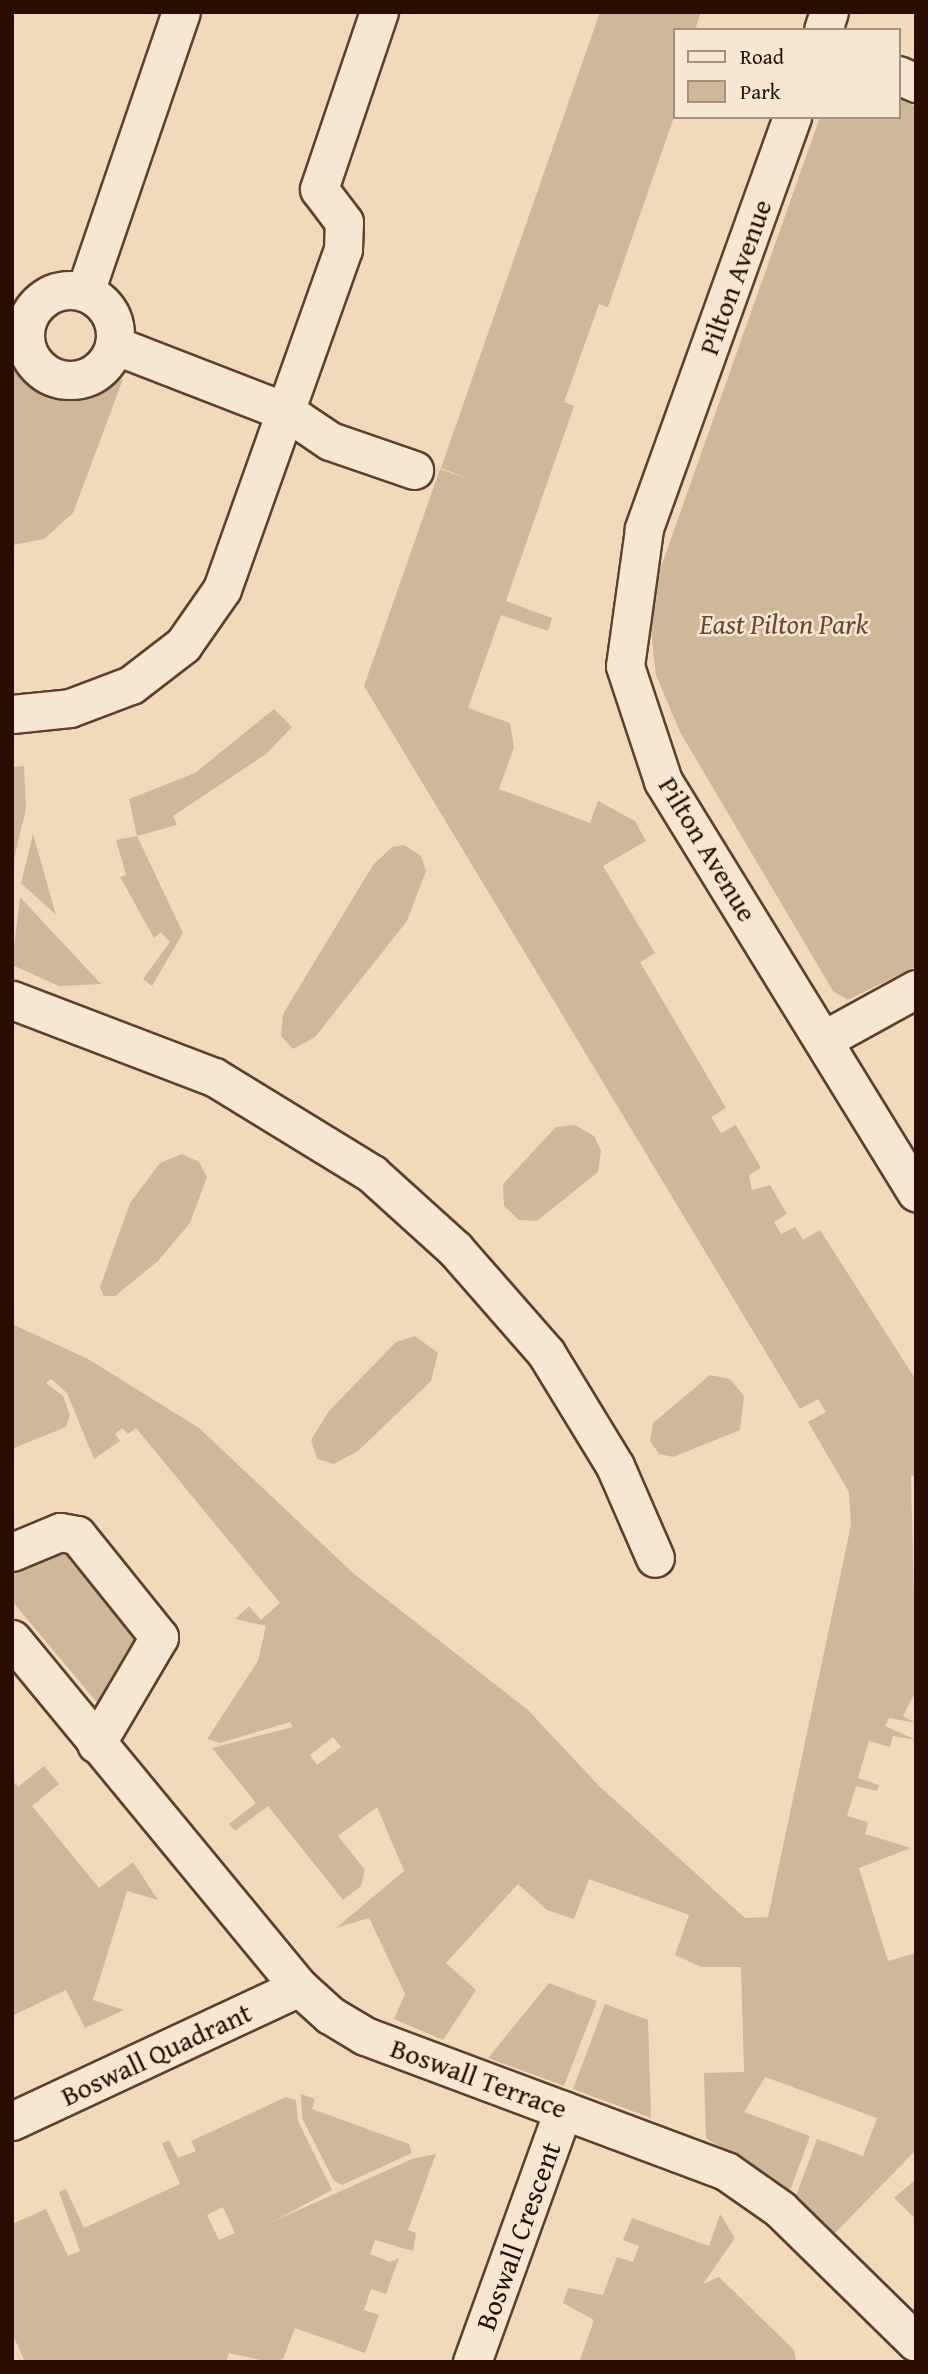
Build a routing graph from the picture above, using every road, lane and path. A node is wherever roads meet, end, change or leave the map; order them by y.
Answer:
1 (181, 12) edge
2 (379, 12) edge
3 (900, 76) edge
4 (916, 83) edge
5 (791, 119) edge
6 (85, 292) junction
7 (20, 318) edge
8 (114, 345) junction
9 (287, 412) junction
10 (414, 470) dead end
11 (12, 714) edge
12 (916, 989) edge
13 (12, 1000) edge
14 (825, 1039) junction
15 (916, 1192) edge
16 (12, 1552) edge
17 (654, 1558) dead end
18 (12, 1639) edge
19 (96, 1744) junction
20 (299, 1987) junction
21 (564, 2110) junction
22 (12, 2120) edge
23 (916, 2342) edge
24 (472, 2362) edge

1 - 6 street
2 - 9 street
3 - 4 street
5 - 14 street, Pilton Avenue
6 - 7 street
6 - 8 street
7 - 8 street
8 - 9 street
9 - 10 street
9 - 11 street
12 - 14 street
13 - 17 street
14 - 15 street, Pilton Avenue
16 - 19 street
18 - 19 street, Boswall Terrace
19 - 20 street, Boswall Terrace
20 - 21 street, Boswall Terrace
20 - 22 street, Boswall Quadrant
21 - 23 street, Boswall Terrace
21 - 24 street, Boswall Crescent

